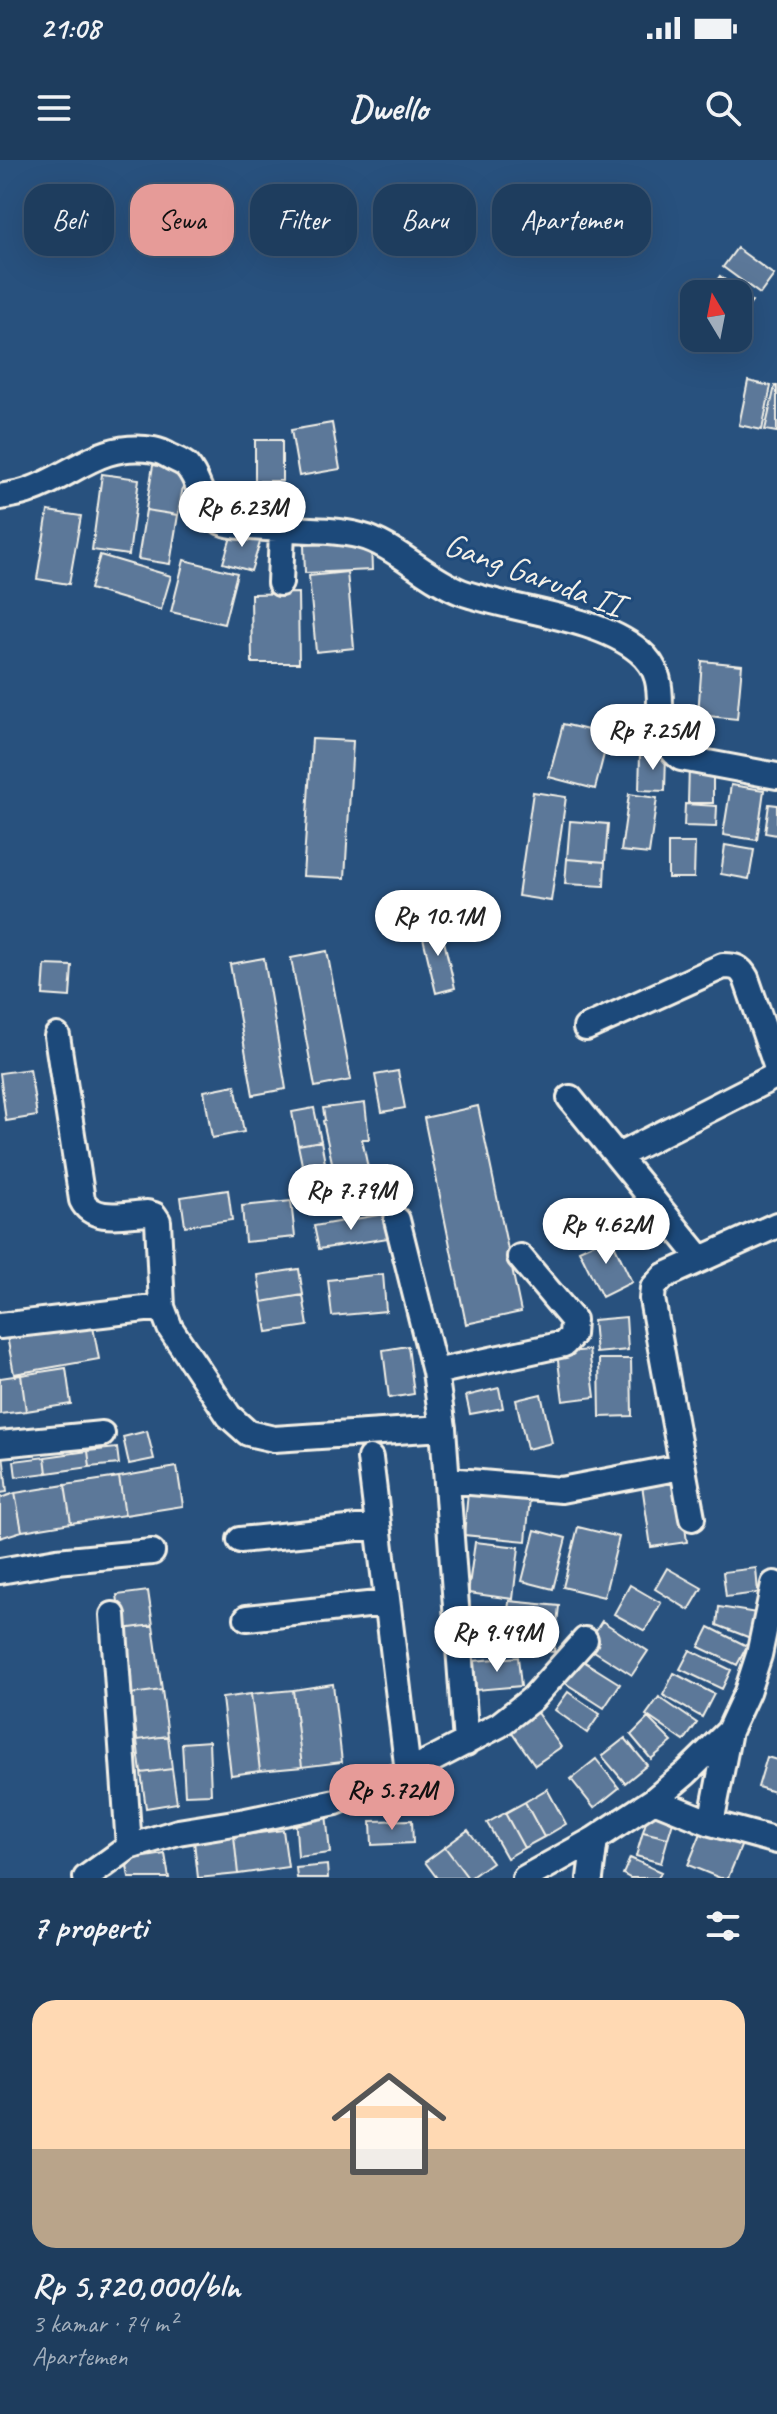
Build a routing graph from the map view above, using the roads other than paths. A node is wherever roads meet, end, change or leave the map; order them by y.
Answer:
1 (0, 497) edge
2 (282, 530) junction
3 (280, 583) dead end
4 (777, 776) edge
5 (586, 1028) dead end
6 (57, 1036) dead end
7 (777, 1068) edge
8 (777, 1075) edge
9 (570, 1098) dead end
10 (618, 1156) junction
11 (397, 1220) dead end
12 (777, 1225) edge
13 (520, 1257) dead end
14 (701, 1259) junction
15 (162, 1307) junction
16 (0, 1326) edge
17 (435, 1372) junction
18 (443, 1428) junction
19 (102, 1434) dead end
20 (0, 1444) edge
21 (370, 1458) dead end
22 (681, 1467) junction
23 (447, 1480) junction
24 (692, 1518) dead end
25 (377, 1526) junction
26 (240, 1540) dead end
27 (152, 1552) dead end
28 (0, 1571) edge
29 (774, 1584) dead end
30 (386, 1603) junction
31 (113, 1615) dead end
32 (247, 1618) dead end
33 (585, 1640) dead end
34 (729, 1731) junction
35 (466, 1743) junction
36 (408, 1772) junction
37 (654, 1800) junction
38 (711, 1823) junction
39 (595, 1839) junction
40 (777, 1841) edge
41 (129, 1847) junction
42 (86, 1878) edge
43 (525, 1878) edge
44 (590, 1878) edge

1 - 2 street, Gang Garuda II
2 - 3 street
2 - 4 street, Gang Garuda II
5 - 7 street
6 - 15 street
8 - 10 street
9 - 10 street
10 - 14 street
11 - 17 street
12 - 14 street
13 - 17 street
14 - 22 street
15 - 16 street
15 - 18 street
17 - 18 street
18 - 23 street
19 - 20 street
21 - 25 street
22 - 23 street
22 - 24 street
23 - 35 street
25 - 26 street
25 - 30 street
27 - 28 street
29 - 34 street
30 - 32 street
30 - 36 street
31 - 41 street
33 - 35 street
34 - 37 street
34 - 38 street
35 - 36 street
36 - 41 street
37 - 38 street
37 - 39 street
38 - 40 street
39 - 43 street
39 - 44 street
41 - 42 street

